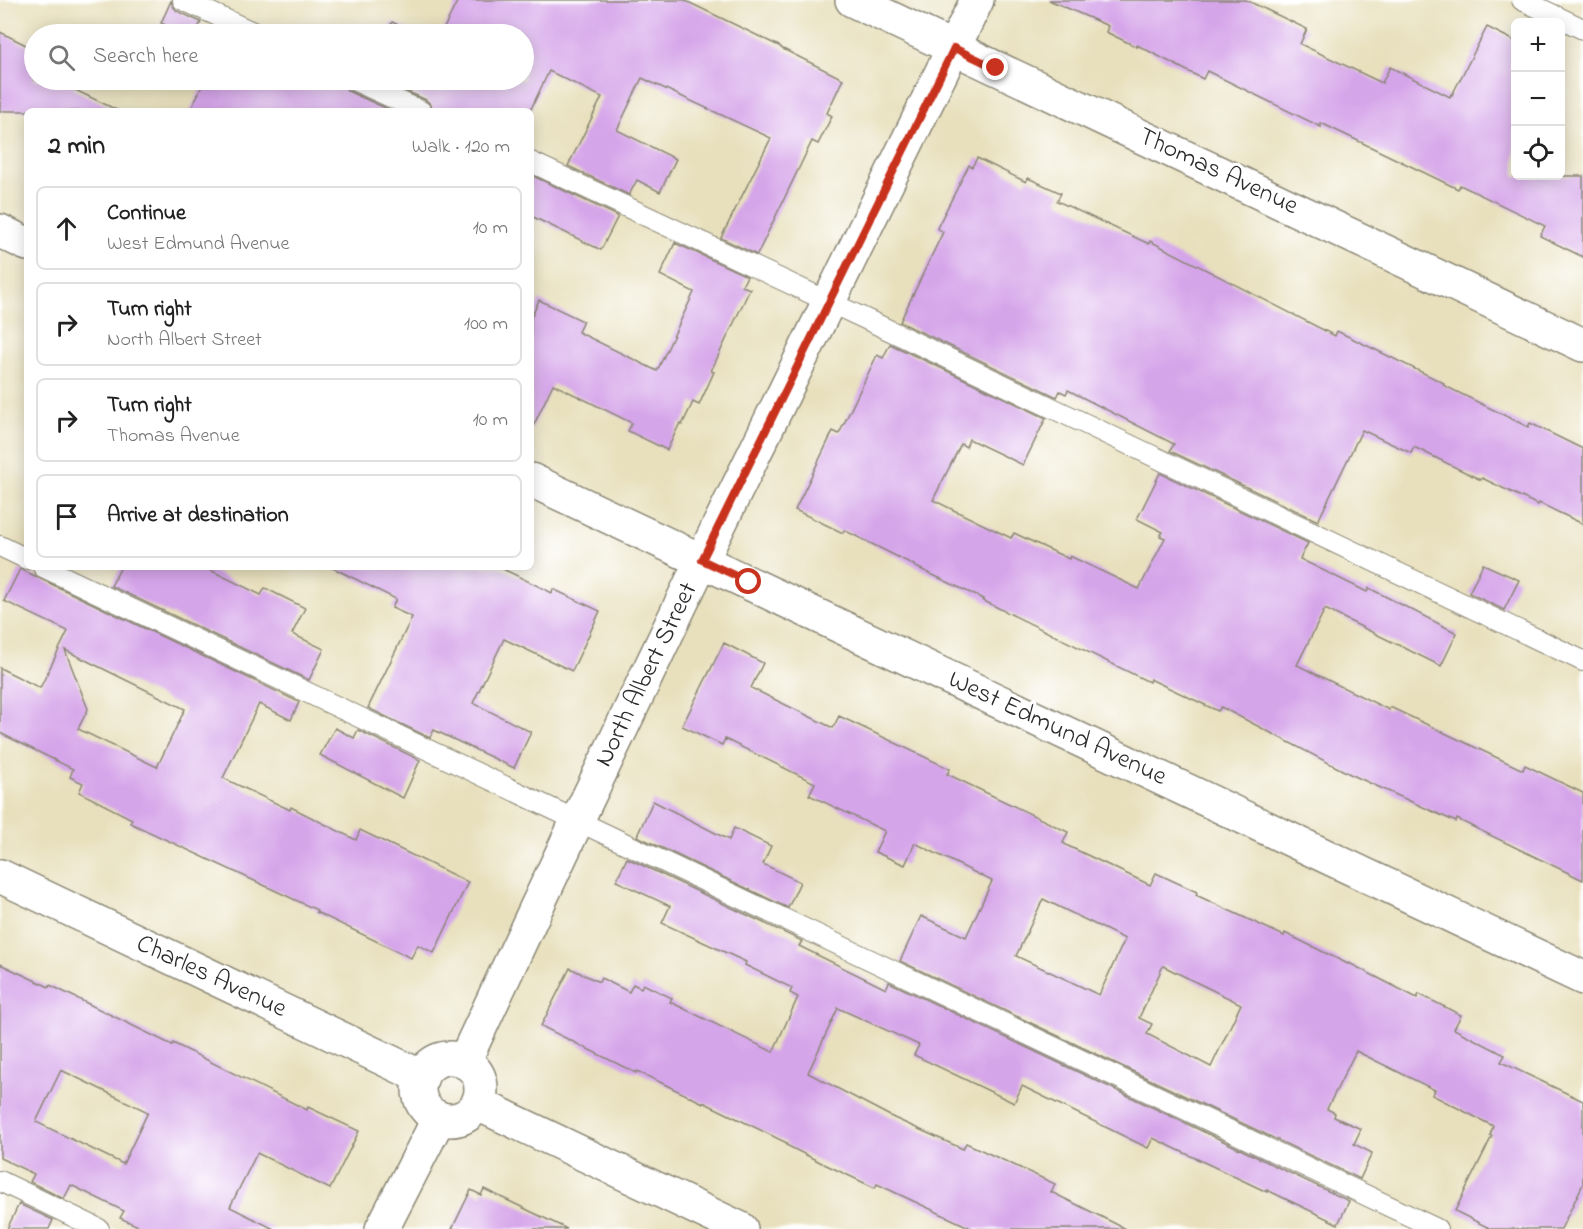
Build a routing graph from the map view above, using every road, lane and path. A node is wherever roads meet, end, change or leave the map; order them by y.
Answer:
1 (183, 0) edge
2 (852, 0) edge
3 (977, 0) edge
4 (1522, 0) edge
5 (235, 24) edge
6 (1583, 29) edge
7 (954, 48) junction
8 (375, 90) edge
9 (414, 108) edge
10 (534, 163) edge
11 (0, 231) edge
12 (24, 243) edge
13 (830, 302) junction
14 (1583, 345) edge
15 (534, 481) edge
16 (0, 546) edge
17 (24, 558) edge
18 (702, 560) junction
19 (49, 570) edge
20 (1583, 661) edge
21 (577, 821) junction
22 (0, 876) edge
23 (1583, 978) edge
24 (464, 1062) junction
25 (422, 1077) junction
26 (478, 1104) junction
27 (439, 1118) junction
28 (0, 1181) edge
29 (99, 1229) edge
30 (382, 1229) edge
31 (741, 1229) edge
32 (1437, 1229) edge

1 - 5 lane
2 - 7 street, Thomas Avenue
3 - 7 street, North Albert Street
4 - 6 lane
7 - 13 street, North Albert Street
7 - 14 street, Thomas Avenue
8 - 9 lane
10 - 13 lane
11 - 12 street
13 - 18 street, North Albert Street
13 - 20 lane
15 - 18 street, West Edmund Avenue
16 - 17 lane
18 - 21 street, North Albert Street
18 - 23 street, West Edmund Avenue
19 - 21 lane
21 - 24 street, North Albert Street
21 - 32 lane
22 - 25 street, Charles Avenue
24 - 25 street
24 - 26 street
25 - 27 street
26 - 27 street
26 - 31 street
27 - 30 street
28 - 29 lane

